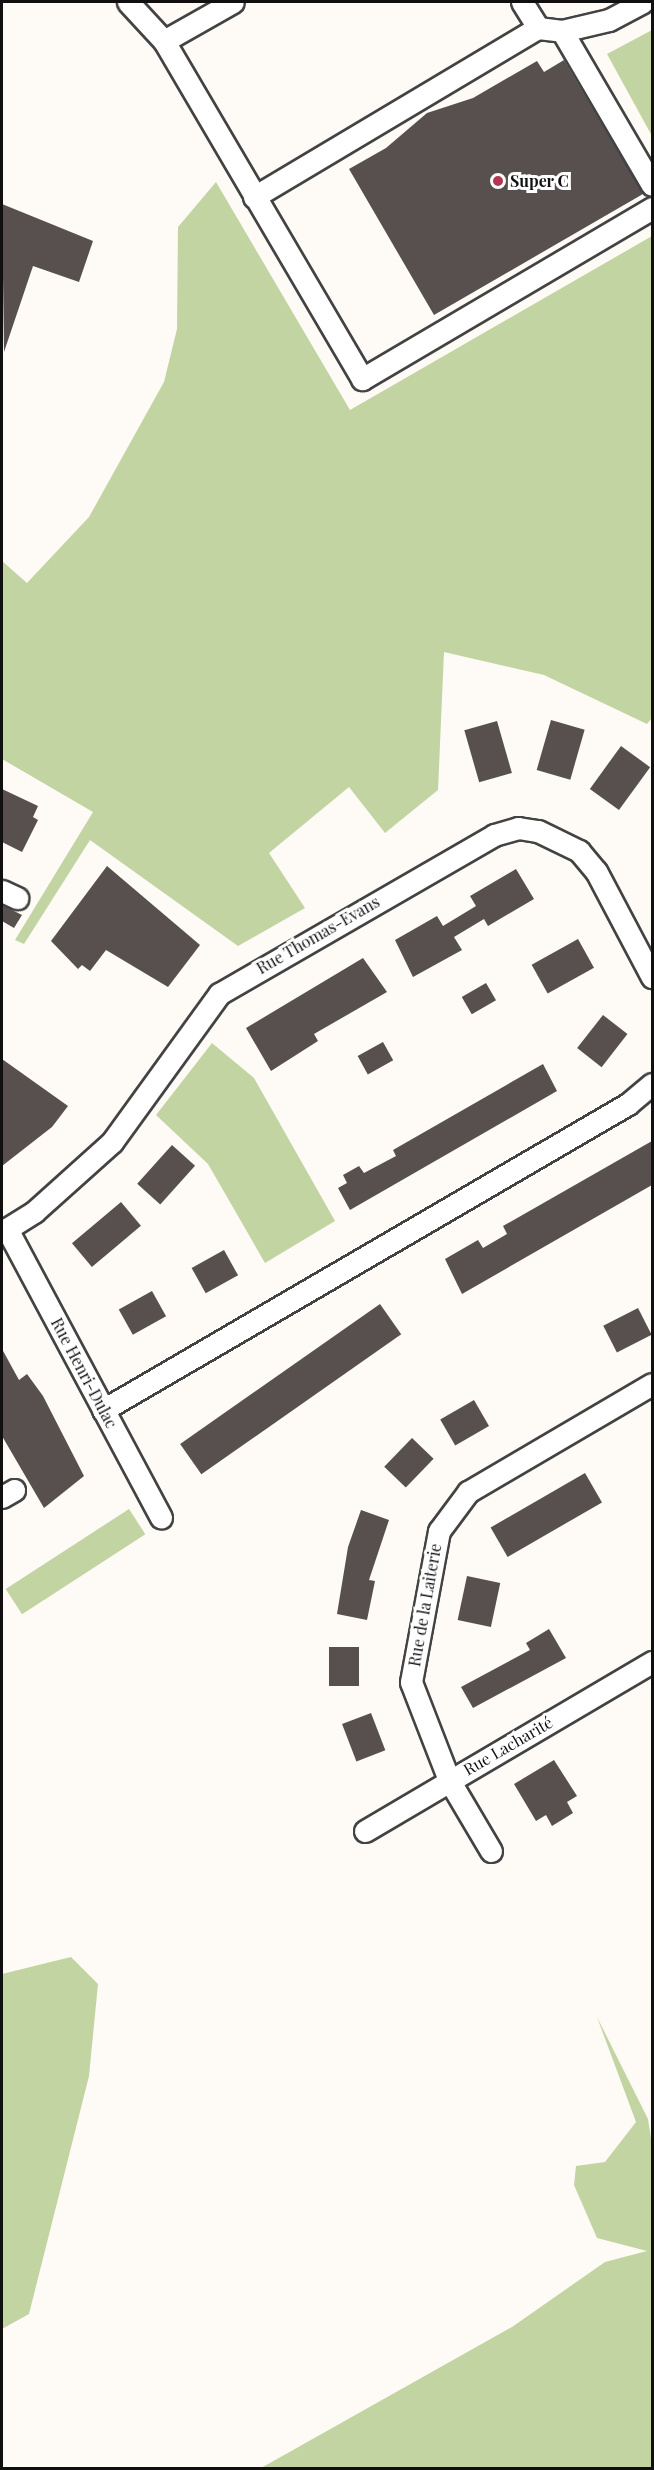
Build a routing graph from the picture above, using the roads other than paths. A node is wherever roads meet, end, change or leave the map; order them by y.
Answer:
1 (128, 2) edge
2 (233, 2) edge
3 (522, 2) edge
4 (643, 2) edge
5 (538, 28) junction
6 (562, 31) junction
7 (164, 41) junction
8 (652, 185) edge
9 (254, 196) junction
10 (652, 208) edge
11 (652, 977) edge
12 (652, 1084) edge
13 (4, 1230) edge
14 (652, 1384) edge
15 (103, 1410) junction
16 (161, 1518) dead end
17 (652, 1662) edge
18 (449, 1780) junction
19 (365, 1831) dead end
20 (491, 1851) dead end

1 - 7 street
2 - 7 street
3 - 5 street
4 - 6 street
5 - 6 street
5 - 9 street
6 - 8 street
7 - 9 street
9 - 10 street
11 - 13 street, Rue Thomas-Evans
12 - 15 street
13 - 15 street, Rue Henri-Dulac
14 - 18 street, Rue de la Laiterie
15 - 16 street, Rue Henri-Dulac
17 - 18 street, Rue Lacharité
18 - 19 street, Rue Lacharité
18 - 20 street, Rue de la Laiterie

